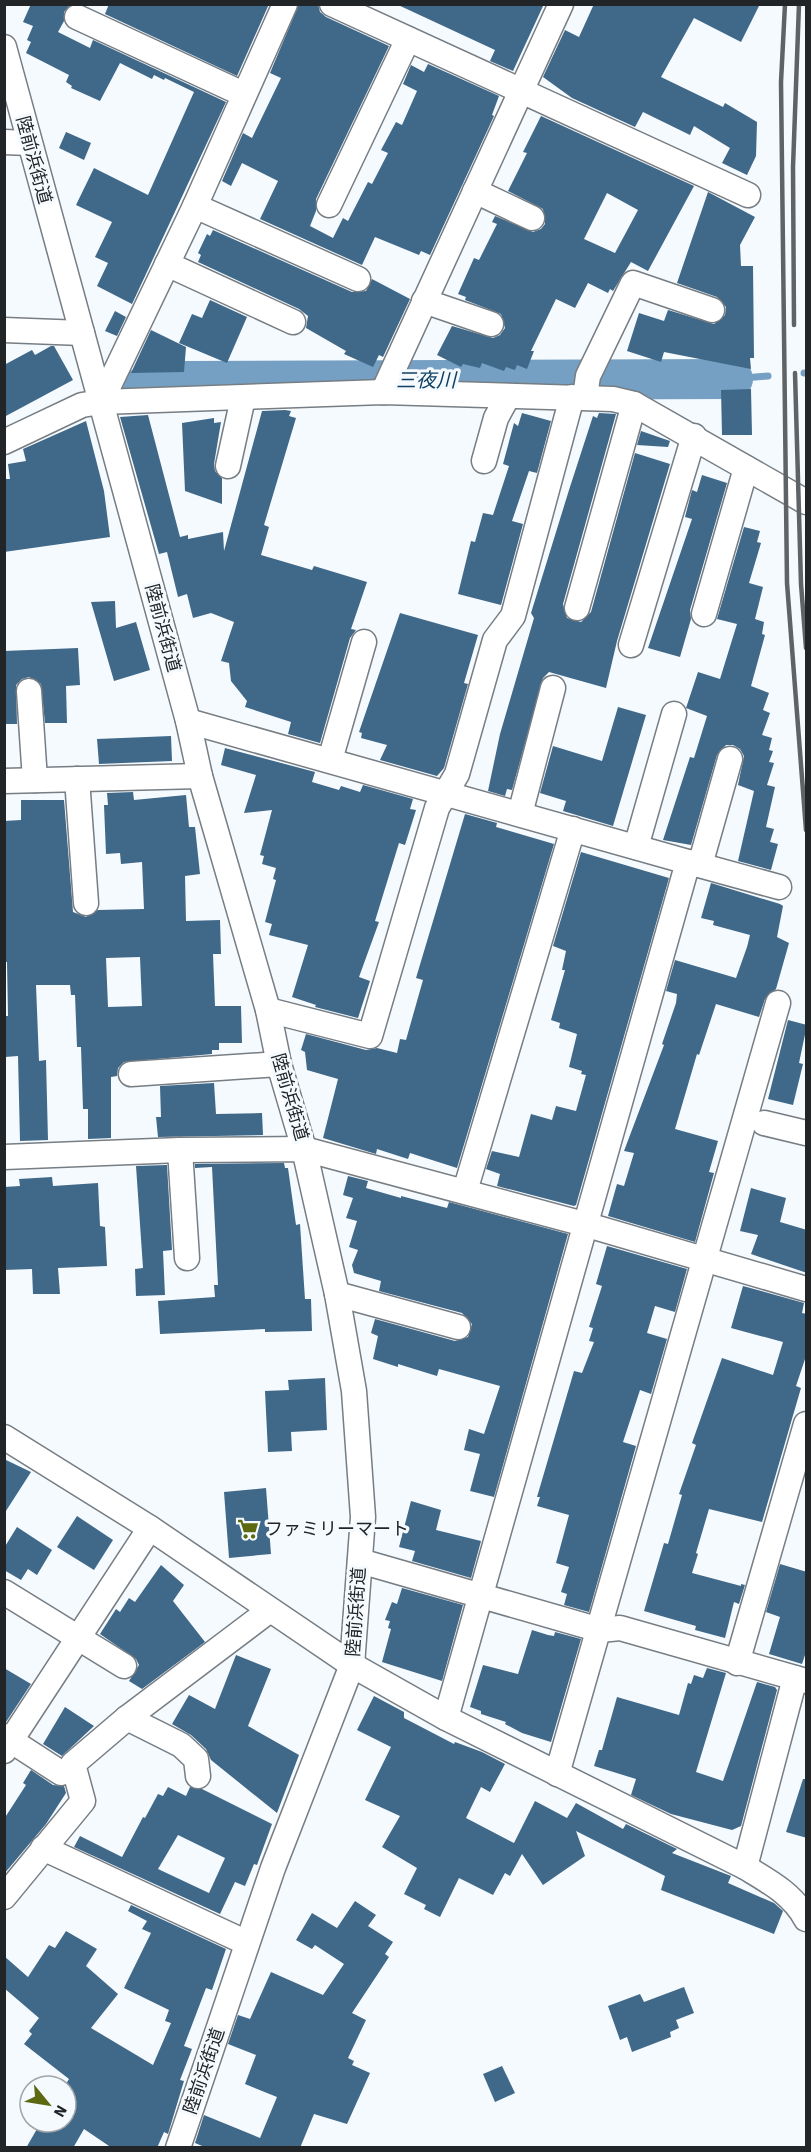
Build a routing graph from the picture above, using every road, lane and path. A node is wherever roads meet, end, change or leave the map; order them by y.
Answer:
1 (285, 4) edge
2 (332, 4) edge
3 (561, 4) edge
4 (77, 17) dead end
5 (408, 39) junction
6 (4, 47) edge
7 (521, 91) junction
8 (243, 94) junction
9 (4, 142) edge
10 (29, 143) junction
11 (475, 191) junction
12 (748, 195) dead end
13 (329, 205) dead end
14 (195, 206) junction
15 (532, 218) dead end
16 (167, 264) junction
17 (358, 279) dead end
18 (424, 301) junction
19 (712, 310) dead end
20 (294, 322) dead end
21 (491, 324) dead end
22 (4, 330) edge
23 (82, 333) junction
24 (382, 392) junction
25 (508, 396) junction
26 (578, 397) junction
27 (243, 398) junction
28 (101, 402) junction
29 (634, 404) junction
30 (694, 436) junction
31 (4, 442) edge
32 (484, 461) dead end
33 (228, 466) dead end
34 (746, 468) junction
35 (807, 502) edge
36 (577, 608) dead end
37 (704, 614) dead end
38 (364, 642) dead end
39 (631, 645) dead end
40 (553, 688) dead end
41 (29, 691) dead end
42 (674, 714) dead end
43 (188, 722) junction
44 (730, 759) dead end
45 (330, 760) junction
46 (200, 776) junction
47 (77, 779) junction
48 (35, 780) junction
49 (4, 781) edge
50 (446, 792) junction
51 (520, 814) junction
52 (573, 829) junction
53 (636, 847) junction
54 (694, 863) junction
55 (779, 887) dead end
56 (86, 903) dead end
57 (778, 1003) dead end
58 (268, 1010) junction
59 (279, 1064) junction
60 (131, 1074) dead end
61 (764, 1123) dead end
62 (807, 1133) edge
63 (304, 1149) junction
64 (180, 1150) junction
65 (4, 1157) edge
66 (465, 1191) junction
67 (584, 1224) junction
68 (187, 1258) dead end
69 (705, 1260) junction
70 (807, 1289) edge
71 (337, 1294) junction
72 (458, 1327) dead end
73 (806, 1425) edge
74 (4, 1437) edge
75 (150, 1528) junction
76 (360, 1561) junction
77 (4, 1592) edge
78 (482, 1598) junction
79 (270, 1610) junction
80 (600, 1630) junction
81 (77, 1639) junction
82 (737, 1663) junction
83 (352, 1665) junction
84 (124, 1666) dead end
85 (801, 1679) edge
86 (127, 1718) junction
87 (446, 1718) junction
88 (7, 1742) edge
89 (62, 1773) dead end
90 (557, 1774) junction
91 (198, 1776) dead end
92 (43, 1848) junction
93 (745, 1867) junction
94 (4, 1897) edge
95 (807, 1919) edge
96 (247, 1943) junction
97 (178, 2148) edge

1 - 8 street
2 - 5 street
3 - 7 street
4 - 8 street
5 - 7 street
5 - 13 street
6 - 10 street, 陸前浜街道
7 - 11 street
7 - 12 street
8 - 14 street
9 - 10 street
10 - 23 street, 陸前浜街道
11 - 15 street
11 - 18 street
14 - 16 street
14 - 17 street
16 - 20 street
16 - 28 street
18 - 21 street
18 - 24 street
19 - 26 street
22 - 23 street
23 - 28 street, 陸前浜街道
24 - 25 street
24 - 27 street
25 - 26 street
25 - 32 street
26 - 29 street
26 - 50 street
27 - 28 street
27 - 33 street
28 - 31 street
28 - 43 street, 陸前浜街道
29 - 30 street
29 - 36 street
30 - 34 street
30 - 39 street
34 - 35 street
34 - 37 street
38 - 45 street
40 - 51 street
41 - 48 street
42 - 53 street
43 - 45 street
43 - 46 street, 陸前浜街道
44 - 54 street
45 - 50 street
46 - 47 street
46 - 58 street, 陸前浜街道
47 - 48 street
47 - 56 street
48 - 49 street
50 - 51 street
50 - 58 street
51 - 52 street
52 - 53 street
52 - 66 street
53 - 54 street
54 - 55 street
54 - 67 street
57 - 69 street
58 - 59 street, 陸前浜街道
59 - 60 street
59 - 63 street, 陸前浜街道
61 - 62 street
63 - 64 street
63 - 66 street
63 - 71 street, 陸前浜街道
64 - 65 street
64 - 68 street
66 - 67 street
67 - 69 street
67 - 78 street
69 - 70 street
69 - 80 street
71 - 72 street
71 - 76 street, 陸前浜街道
73 - 82 street
74 - 75 street
75 - 79 street
75 - 81 street
76 - 78 street
76 - 83 street, 陸前浜街道
77 - 81 street
78 - 80 street
78 - 87 street
79 - 83 street
79 - 86 street
80 - 82 street
80 - 90 street
81 - 84 street
81 - 88 street
82 - 85 street
83 - 87 street
83 - 96 street, 陸前浜街道
85 - 93 street
86 - 91 street
86 - 92 street
87 - 90 street
88 - 89 street
90 - 93 street
92 - 94 street
92 - 96 street
93 - 95 street
96 - 97 street, 陸前浜街道

